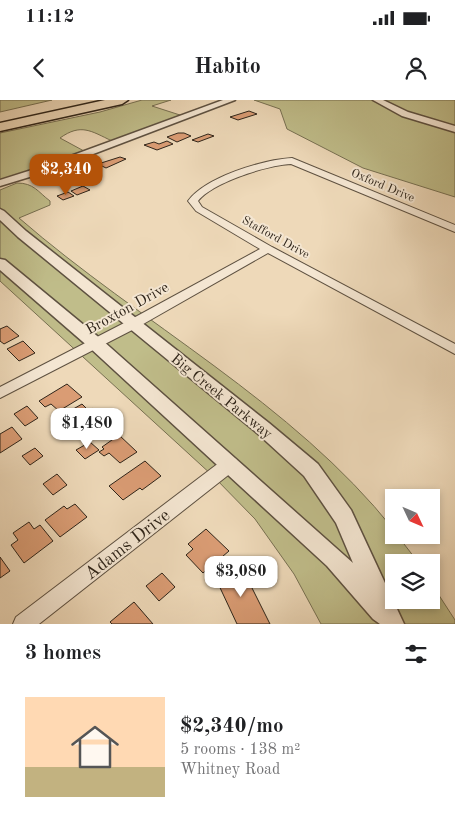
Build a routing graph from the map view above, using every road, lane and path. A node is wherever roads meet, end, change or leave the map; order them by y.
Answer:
1 (89, 100) edge
2 (122, 100) edge
3 (231, 100) edge
4 (377, 100) edge
5 (0, 119) edge
6 (0, 127) edge
7 (455, 130) edge
8 (302, 165) joint
9 (0, 183) edge
10 (0, 213) edge
11 (455, 229) edge
12 (268, 249) junction
13 (0, 263) edge
14 (133, 324) junction
15 (96, 344) junction
16 (455, 350) edge
17 (0, 394) edge
18 (230, 464) junction
19 (392, 623) edge
20 (24, 624) edge

1 - 5 highway
2 - 6 highway
3 - 9 street
4 - 7 street
8 - 11 street, Oxford Drive
8 - 12 street, Stafford Drive
10 - 14 street, Big Creek Parkway
12 - 14 street, Broxton Drive
12 - 16 street, Stafford Drive
13 - 15 street, Big Creek Parkway
14 - 15 street, Broxton Drive
14 - 19 street, Big Creek Parkway
15 - 17 street, Broxton Drive
15 - 18 street, Big Creek Parkway
18 - 19 street, Big Creek Parkway
18 - 20 street, Adams Drive

